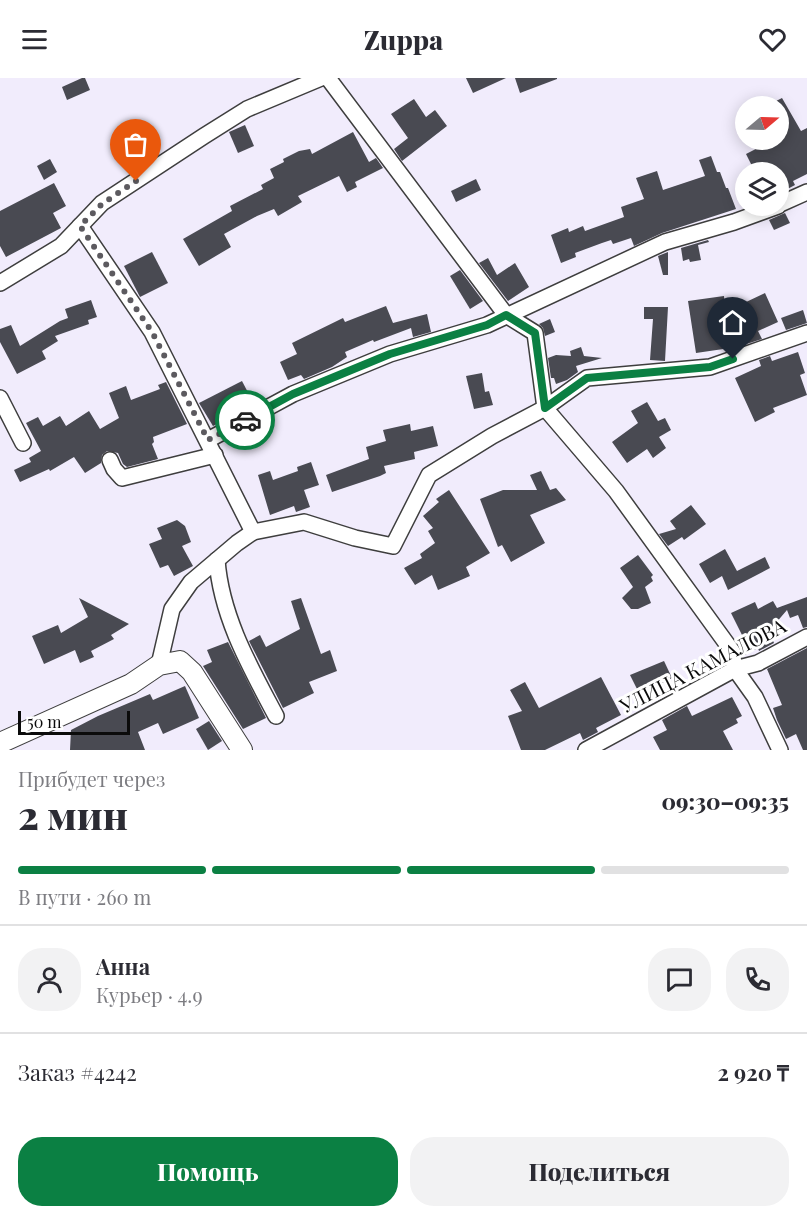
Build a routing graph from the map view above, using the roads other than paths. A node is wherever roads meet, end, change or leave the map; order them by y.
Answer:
1 (321, 78) edge
2 (328, 78) edge
3 (807, 192) edge
4 (789, 200) edge
5 (750, 216) edge
6 (80, 226) junction
7 (0, 283) edge
8 (506, 315) junction
9 (807, 333) edge
10 (0, 398) edge
11 (545, 408) junction
12 (208, 440) junction
13 (23, 443) dead end
14 (215, 455) junction
15 (110, 460) dead end
16 (253, 532) junction
17 (217, 560) junction
18 (807, 637) edge
19 (159, 665) junction
20 (735, 669) junction
21 (276, 716) dead end
22 (0, 743) edge
23 (242, 750) edge
24 (586, 750) edge
25 (780, 750) edge

1 - 6 street
2 - 8 street
3 - 4 street
5 - 8 street
6 - 7 street
6 - 12 street
8 - 11 street
8 - 12 street
9 - 11 street
10 - 13 street
11 - 16 street
11 - 20 street
12 - 14 street
14 - 15 street
14 - 16 street
16 - 17 street
17 - 19 street
17 - 21 street
18 - 20 street, УЛИЦА КАМАЛОВА
19 - 22 street
19 - 23 street
20 - 24 street, УЛИЦА КАМАЛОВА
20 - 25 street

